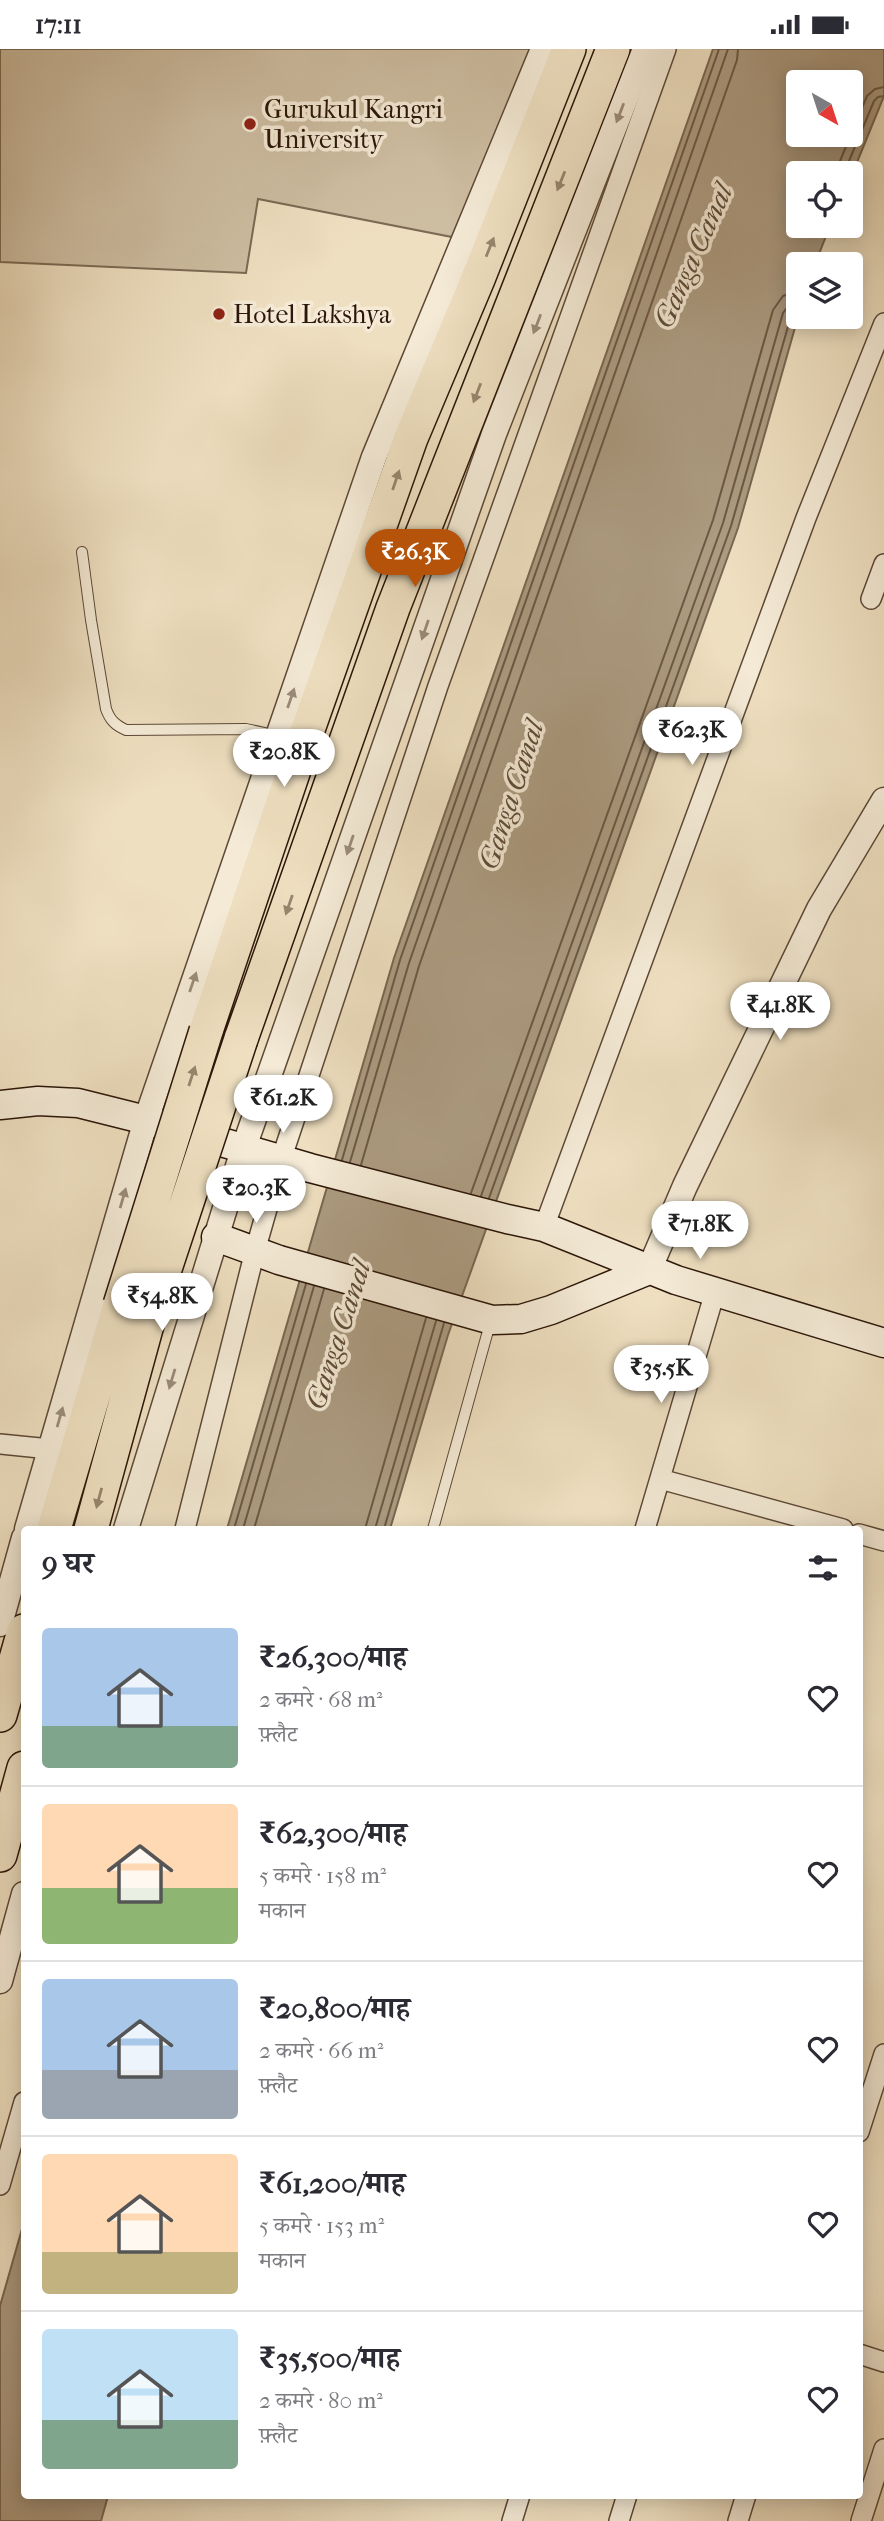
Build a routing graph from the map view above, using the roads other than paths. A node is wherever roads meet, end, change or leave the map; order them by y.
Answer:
1 (543, 49) edge
2 (569, 49) edge
3 (613, 49) edge
4 (645, 49) edge
5 (666, 49) edge
6 (884, 323) edge
7 (82, 552) dead end
8 (884, 564) edge
9 (871, 599) dead end
10 (278, 736) junction
11 (884, 800) edge
12 (0, 1105) edge
13 (146, 1120) junction
14 (243, 1150) junction
15 (281, 1160) junction
16 (544, 1227) junction
17 (216, 1237) junction
18 (267, 1255) junction
19 (649, 1270) junction
20 (715, 1291) junction
21 (135, 1309) junction
22 (483, 1318) junction
23 (884, 1343) edge
24 (0, 1444) edge
25 (50, 1448) junction
26 (660, 1479) junction
27 (28, 1526) edge
28 (55, 1526) edge
29 (92, 1526) edge
30 (127, 1526) edge
31 (186, 1526) edge
32 (434, 1526) edge
33 (646, 1526) edge
34 (832, 1526) edge
35 (863, 1535) edge
36 (884, 1541) edge
37 (21, 1549) edge
38 (0, 1624) edge
39 (21, 1642) edge
40 (0, 1715) edge
41 (21, 1779) edge
42 (0, 1855) edge
43 (21, 1904) edge
44 (0, 1981) edge
45 (884, 2054) edge
46 (21, 2112) edge
47 (863, 2120) edge
48 (0, 2185) edge
49 (863, 2355) edge
50 (884, 2362) edge
51 (884, 2449) edge
52 (519, 2499) edge
53 (626, 2499) edge
54 (745, 2499) edge
55 (512, 2521) edge
56 (619, 2521) edge
57 (738, 2521) edge
58 (861, 2521) edge

10 -> 1 street
21 -> 2 highway, bridge
3 -> 21 highway, bridge
4 -> 14 street
5 - 15 street
6 - 16 street
7 - 10 lane
8 - 9 street
13 -> 10 street
11 - 19 street
12 - 13 main road
13 - 14 main road
25 -> 13 street
14 - 15 main road
14 - 17 street
15 - 16 main road
15 - 18 street
16 - 19 main road
17 - 18 main road
17 -> 30 street
18 - 22 main road
18 - 31 street
19 - 20 main road
19 - 22 main road
20 - 23 main road
20 - 26 street
21 - 28 highway
21 -> 29 highway
22 - 32 lane
24 - 25 street
25 - 27 street
26 - 33 street
26 - 34 street
35 - 36 street
37 - 38 street
39 - 40 highway
41 - 42 highway
43 - 44 street
45 - 47 street
46 - 48 street
49 - 50 street
51 - 58 street
52 - 55 street
53 - 56 street
54 - 57 street

